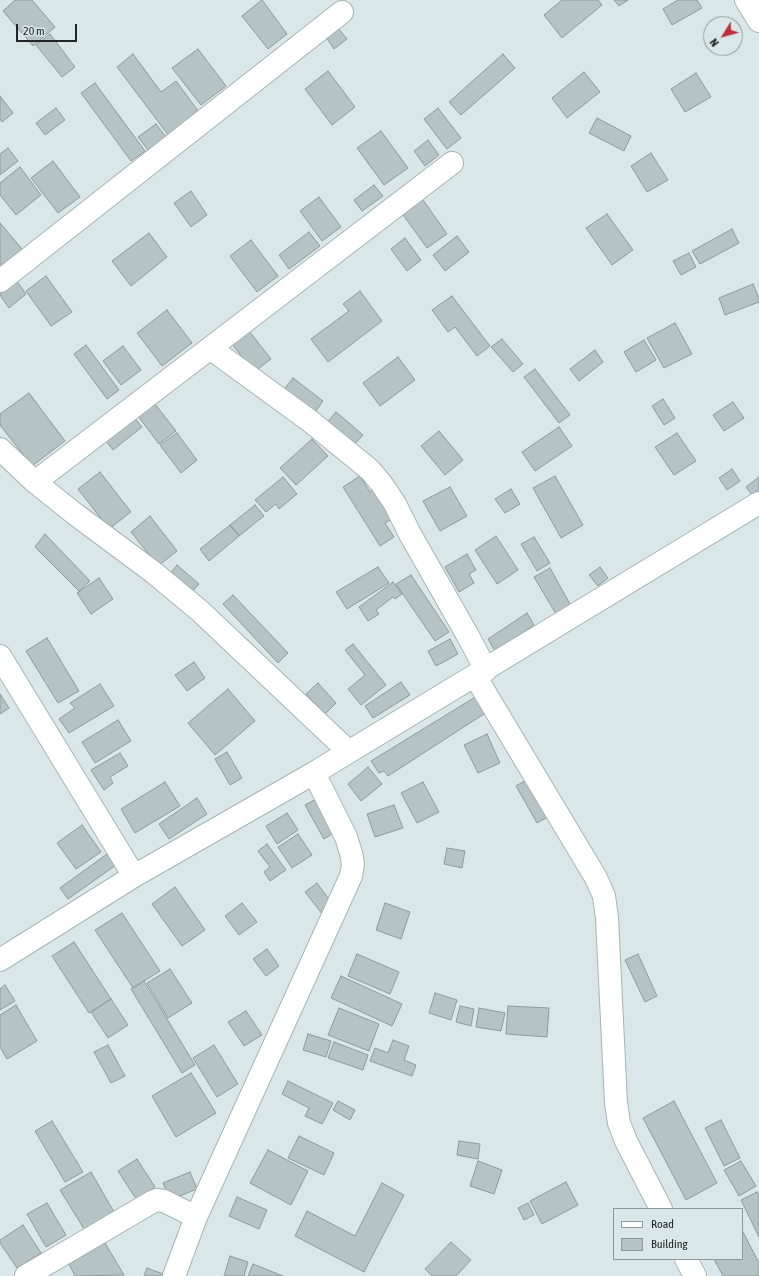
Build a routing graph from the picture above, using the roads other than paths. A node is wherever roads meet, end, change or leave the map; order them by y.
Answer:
1 (746, 0) edge
2 (342, 12) dead end
3 (759, 21) edge
4 (452, 163) dead end
5 (0, 281) edge
6 (210, 348) junction
7 (0, 450) edge
8 (34, 482) junction
9 (759, 503) edge
10 (0, 656) edge
11 (480, 673) junction
12 (348, 751) junction
13 (314, 773) junction
14 (134, 876) junction
15 (0, 960) edge
16 (660, 1208) edge
17 (196, 1217) junction
18 (687, 1260) edge
19 (26, 1276) edge
20 (174, 1276) edge
21 (695, 1276) edge

1 - 3 street
2 - 5 street
4 - 6 street
6 - 8 street
6 - 11 street
7 - 8 street
8 - 12 street
9 - 11 street
10 - 14 street
11 - 12 street
11 - 16 street
12 - 13 street
13 - 14 street
13 - 17 street
14 - 15 street
17 - 19 street
17 - 20 street
18 - 21 street

